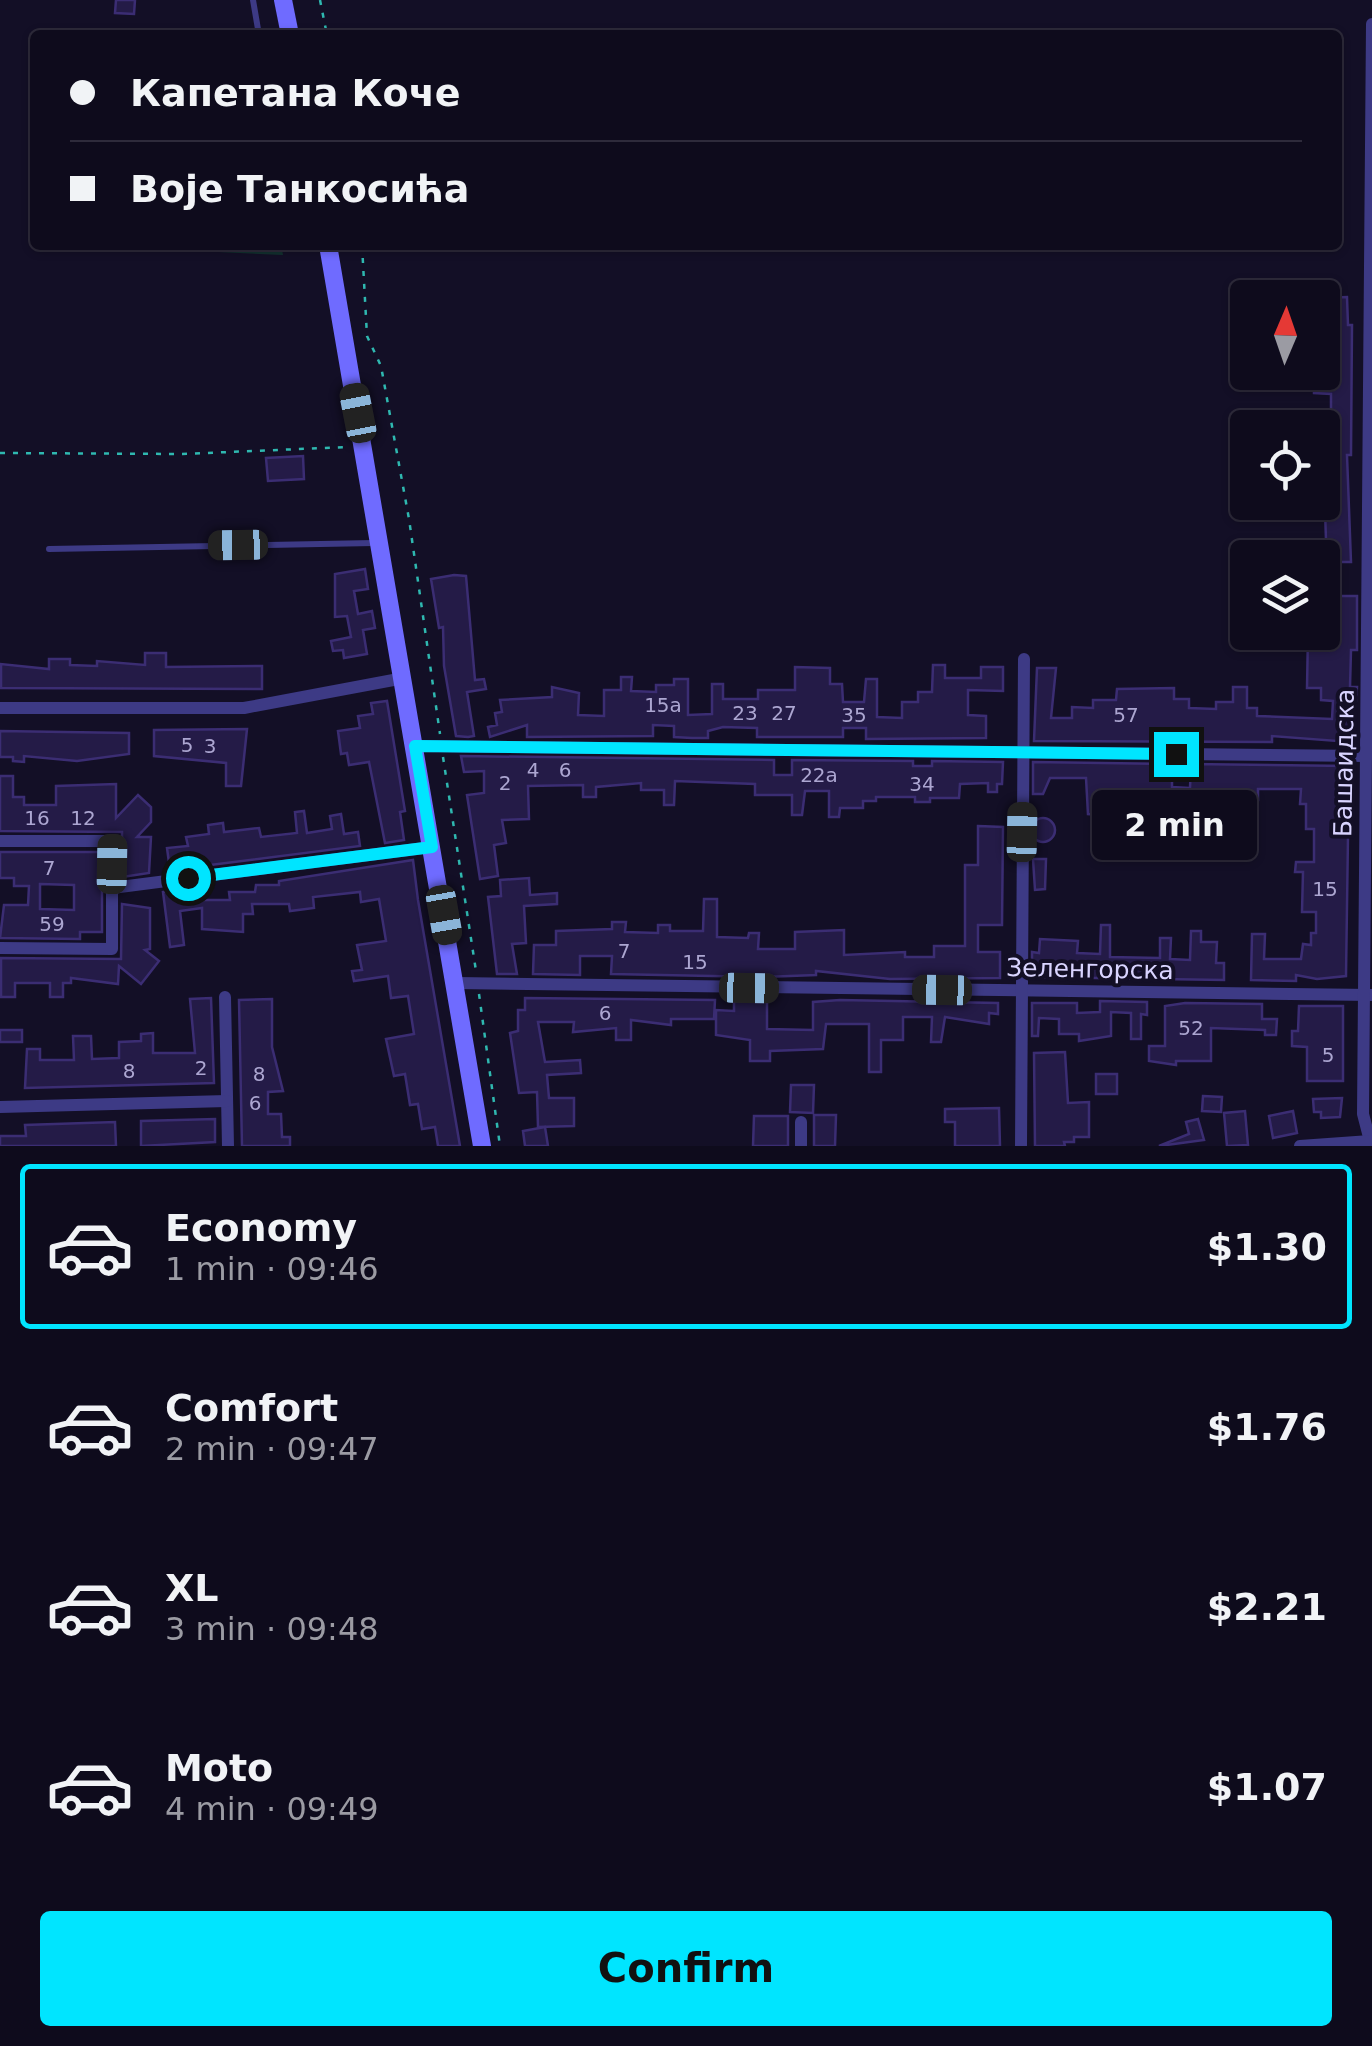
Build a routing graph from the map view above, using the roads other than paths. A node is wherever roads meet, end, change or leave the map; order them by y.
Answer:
1 (253, 0) edge
2 (283, 0) edge
3 (1372, 24) edge
4 (258, 30) edge
5 (289, 30) edge
6 (329, 250) edge
7 (1371, 392) edge
8 (380, 543) junction
9 (49, 549) dead end
10 (1024, 659) dead end
11 (404, 678) junction
12 (0, 708) edge
13 (415, 746) junction
14 (1022, 752) junction
15 (1367, 756) junction
16 (0, 840) edge
17 (432, 847) junction
18 (112, 888) junction
19 (0, 948) edge
20 (456, 984) junction
21 (1020, 991) junction
22 (1368, 995) edge
23 (225, 997) dead end
24 (227, 1101) junction
25 (0, 1107) edge
26 (801, 1122) dead end
27 (1371, 1141) edge
28 (228, 1146) edge
29 (482, 1146) edge
30 (801, 1146) edge
31 (1021, 1146) edge
32 (1300, 1146) edge

1 - 4 lane
2 - 5 main road
3 - 7 street, Башаидска
6 - 8 main road
7 - 15 street, Башаидска
8 - 9 lane
8 - 11 main road
10 - 14 street
11 - 12 street
11 - 13 main road
13 - 14 street
13 - 17 main road
14 - 15 street
14 - 21 street
15 - 22 street, Башаидска
16 - 18 street
17 - 18 street
17 - 20 main road
18 - 19 street
20 - 21 street, Зеленгорска
20 - 29 main road
21 - 22 street, Зеленгорска
21 - 31 street
22 - 27 street, Башаидска
23 - 24 street
24 - 25 street
24 - 28 street
26 - 30 street
27 - 32 street

